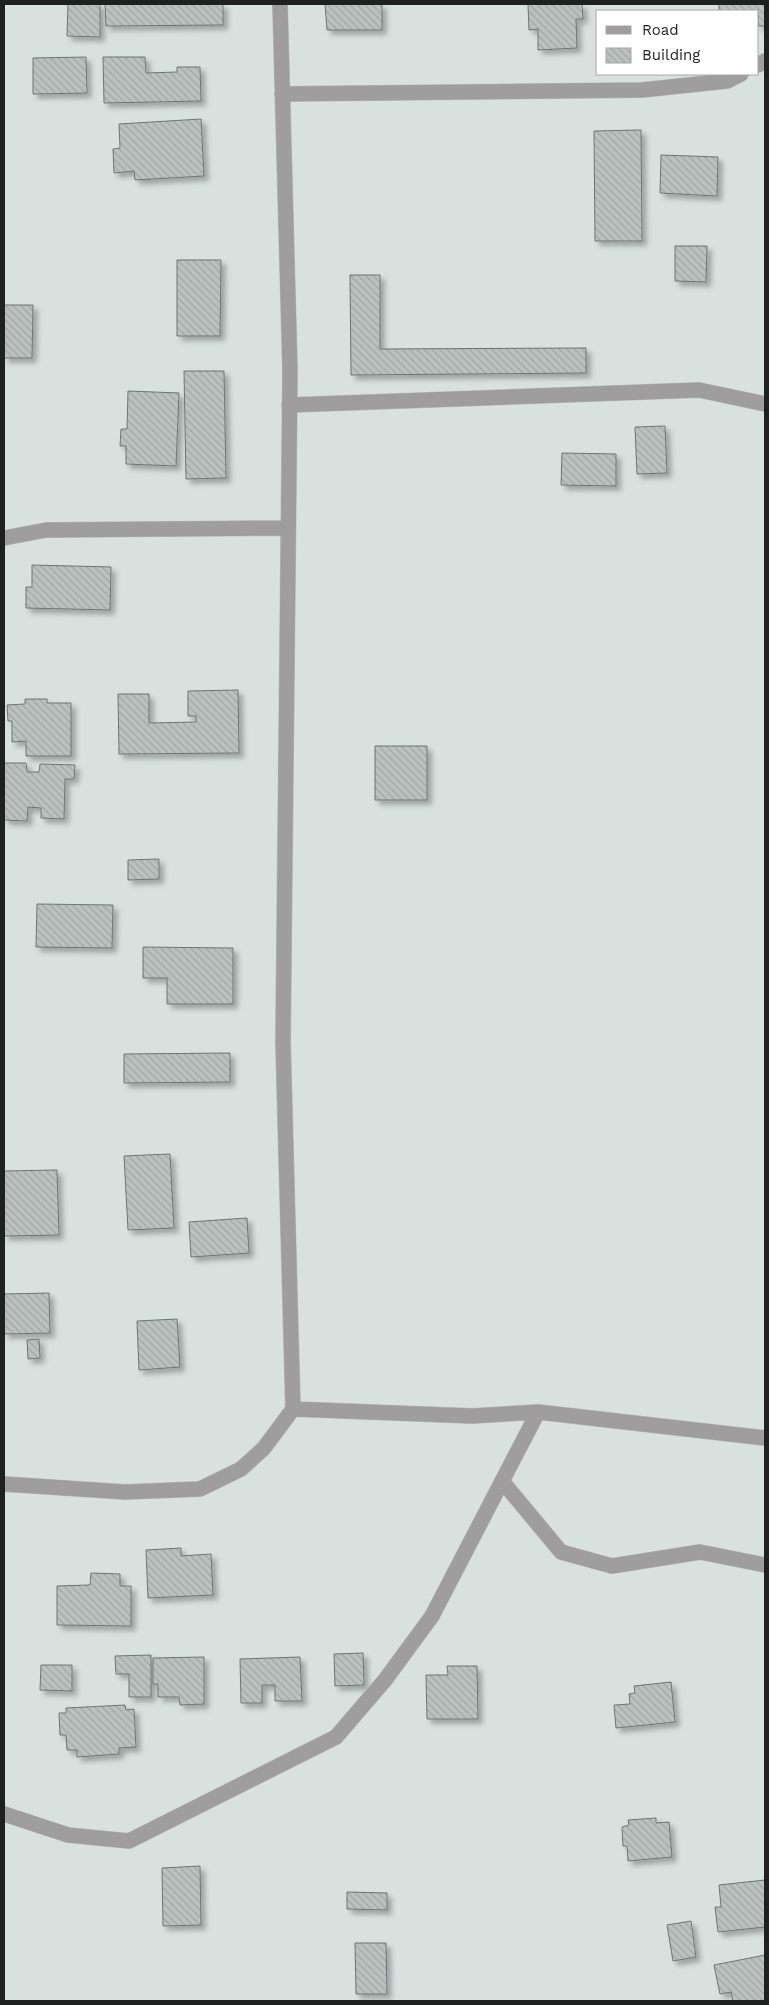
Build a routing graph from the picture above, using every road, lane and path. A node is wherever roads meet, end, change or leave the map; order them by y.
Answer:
1 (280, 4) edge
2 (739, 75) edge
3 (282, 94) junction
4 (765, 404) edge
5 (289, 405) junction
6 (288, 528) junction
7 (4, 538) edge
8 (293, 1409) junction
9 (538, 1412) junction
10 (765, 1438) edge
11 (502, 1481) junction
12 (4, 1484) edge
13 (765, 1566) edge
14 (4, 1814) edge

1 - 3 street
2 - 3 street
3 - 5 street
4 - 5 street
5 - 6 street
6 - 7 street
6 - 8 street
8 - 9 street
8 - 12 street
9 - 10 street
9 - 11 street
11 - 13 street
11 - 14 street

